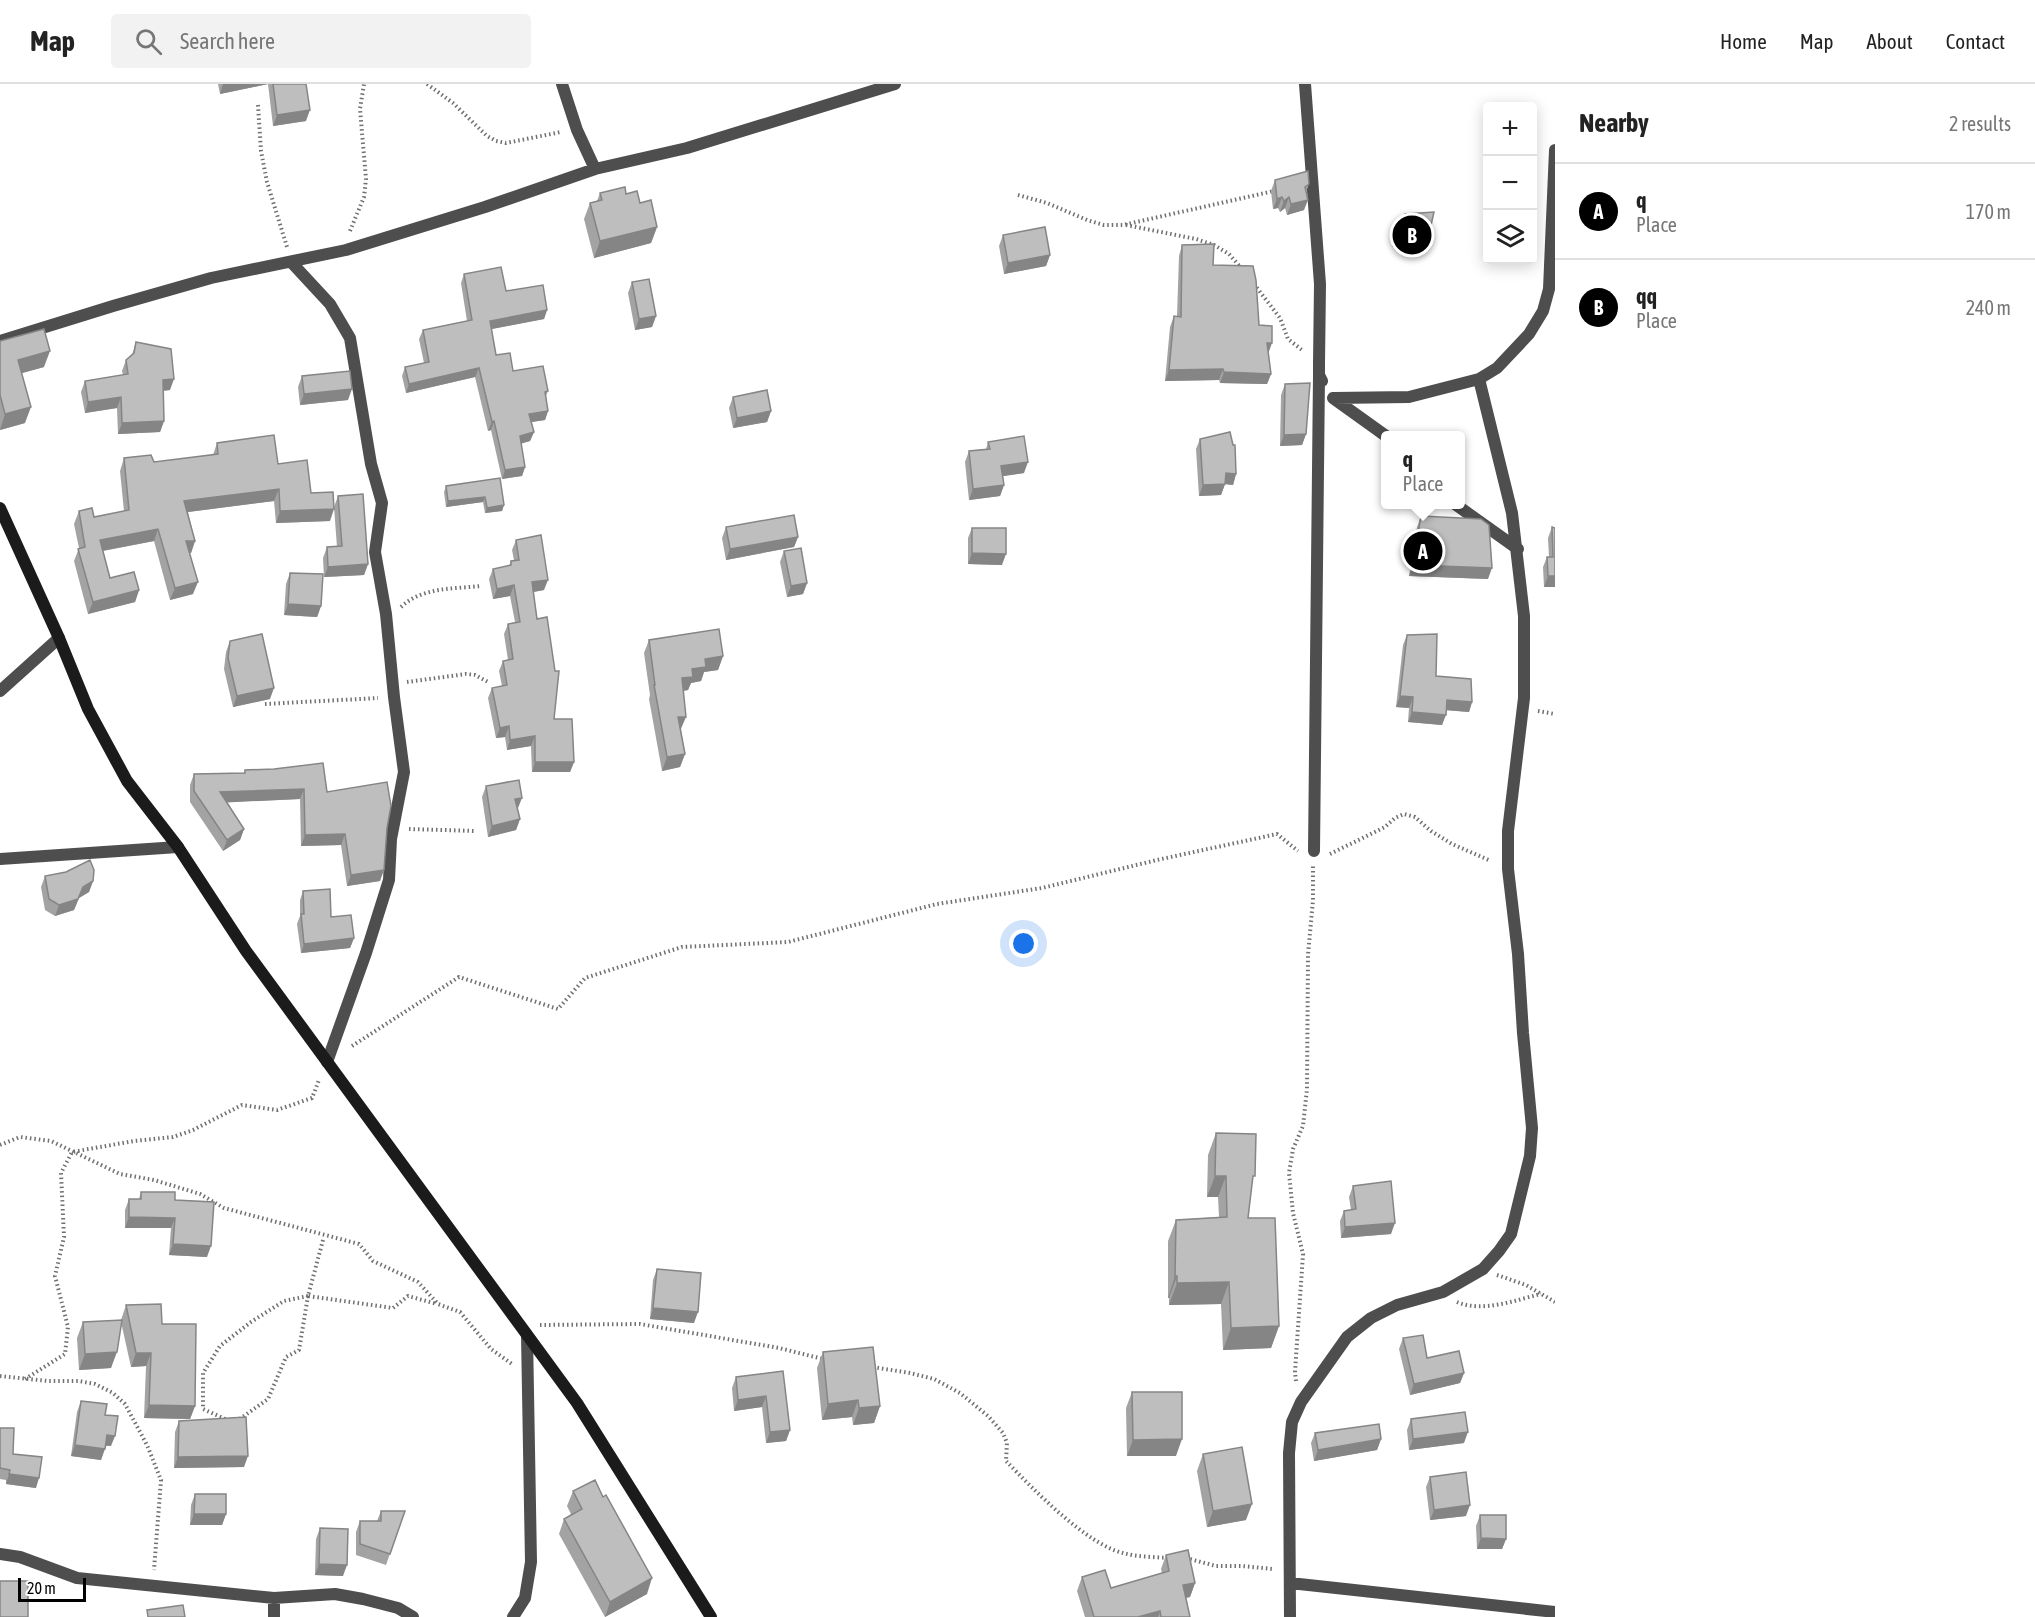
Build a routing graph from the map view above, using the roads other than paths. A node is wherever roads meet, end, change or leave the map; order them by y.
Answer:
1 (562, 84) edge
2 (895, 84) edge
3 (1305, 84) edge
4 (1555, 150) edge
5 (595, 169) junction
6 (292, 262) junction
7 (0, 341) edge
8 (1319, 369) junction
9 (1479, 379) junction
10 (1334, 398) junction
11 (1381, 432) edge
12 (0, 508) edge
13 (1462, 509) edge
14 (1518, 549) junction
15 (59, 638) junction
16 (0, 691) edge
17 (178, 847) junction
18 (1314, 855) road end
19 (0, 859) edge
20 (327, 1062) junction
21 (523, 1331) junction
22 (0, 1554) edge
23 (1289, 1576) junction
24 (274, 1598) junction
25 (1555, 1612) edge
26 (274, 1617) edge
27 (413, 1617) edge
28 (513, 1617) edge
29 (711, 1617) edge
30 (1290, 1617) edge

1 - 5 street
2 - 5 street
3 - 8 street
4 - 9 street
5 - 6 street
6 - 7 street
6 - 20 street
8 - 10 street
8 - 18 street
9 - 10 street
9 - 14 street
10 - 11 street
12 - 15 street
13 - 14 street
14 - 23 street
15 - 16 street
15 - 17 street
17 - 19 street
17 - 20 street
20 - 21 street
21 - 28 street
21 - 29 street
22 - 24 street
23 - 25 street
23 - 30 street
24 - 26 street
24 - 27 street

